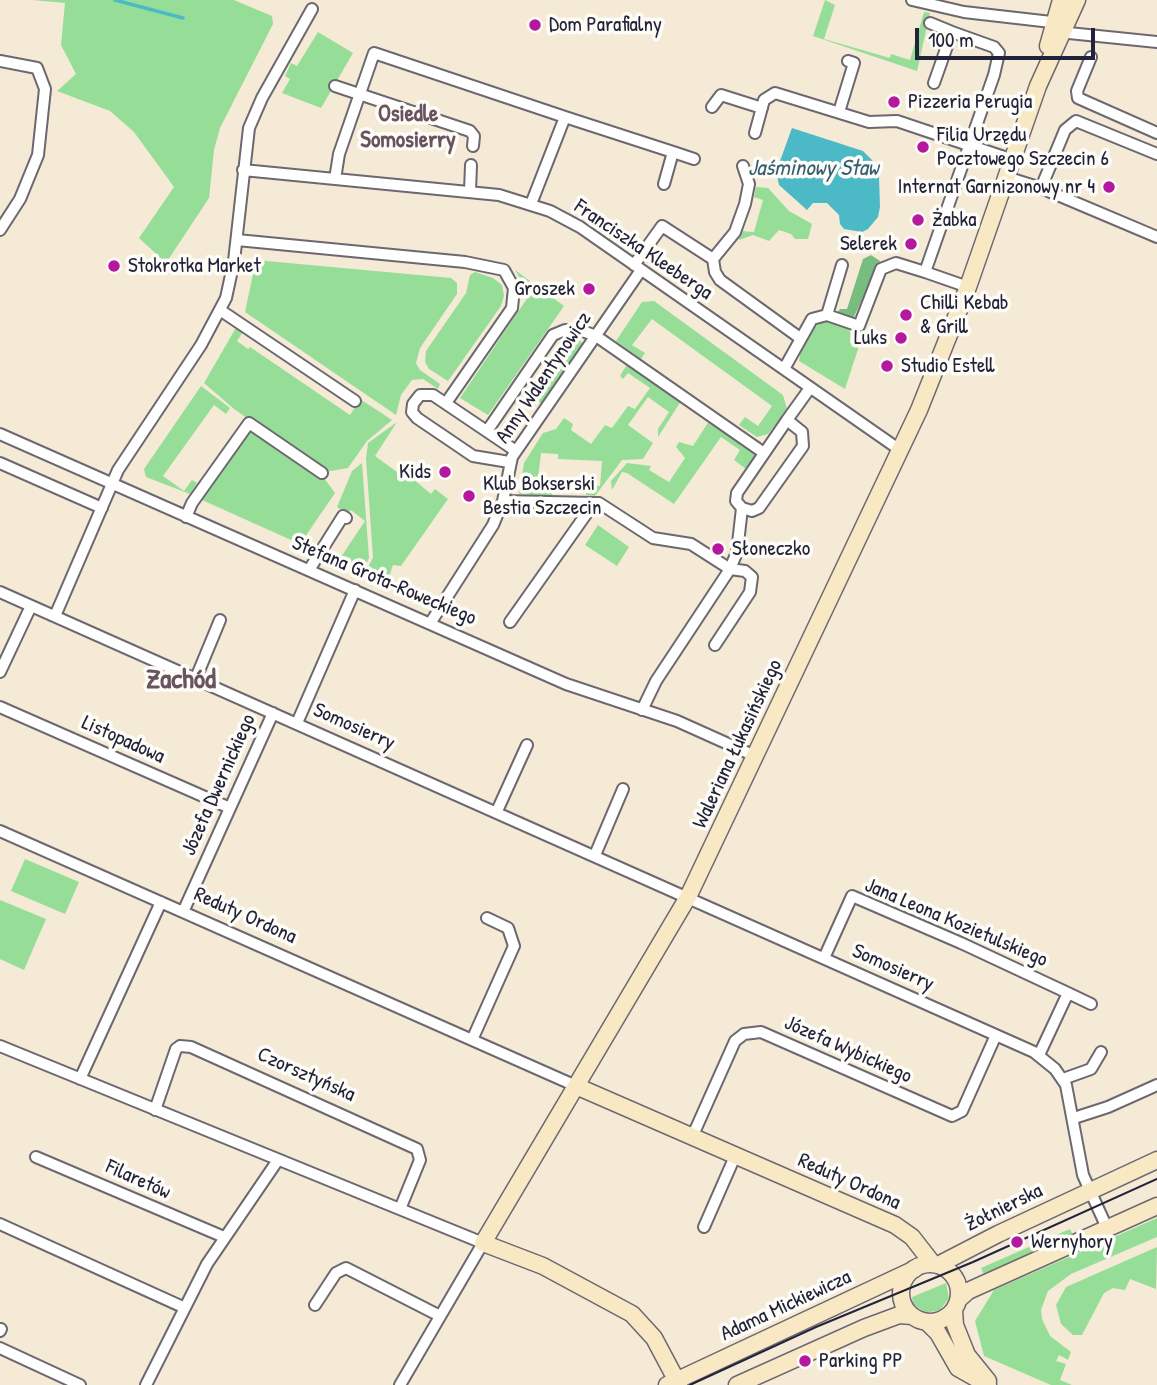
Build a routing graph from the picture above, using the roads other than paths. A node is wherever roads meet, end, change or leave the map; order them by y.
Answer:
1 (912, 0) edge
2 (1061, 0) edge
3 (1077, 0) edge
4 (312, 9) dead end
5 (930, 23) dead end
6 (1059, 27) junction
7 (952, 32) junction
8 (1157, 42) edge
9 (1091, 57) dead end
10 (0, 61) edge
11 (848, 61) dead end
12 (934, 83) dead end
13 (335, 86) dead end
14 (360, 94) junction
15 (712, 107) dead end
16 (762, 108) junction
17 (839, 112) junction
18 (565, 117) junction
19 (755, 133) dead end
20 (1157, 133) edge
21 (968, 145) junction
22 (473, 146) dead end
23 (673, 152) junction
24 (1157, 154) edge
25 (694, 159) dead end
26 (1013, 160) junction
27 (471, 165) dead end
28 (743, 166) dead end
29 (243, 170) junction
30 (1006, 177) junction
31 (335, 179) junction
32 (664, 184) dead end
33 (1041, 188) junction
34 (470, 191) junction
35 (531, 204) junction
36 (0, 230) edge
37 (1157, 237) edge
38 (237, 240) junction
39 (713, 259) junction
40 (842, 265) dead end
41 (638, 268) junction
42 (925, 272) junction
43 (968, 287) junction
44 (220, 310) junction
45 (827, 315) junction
46 (596, 336) junction
47 (800, 338) junction
48 (784, 369) junction
49 (810, 388) junction
50 (355, 401) dead end
51 (446, 403) junction
52 (788, 420) junction
53 (487, 431) junction
54 (0, 434) edge
55 (900, 450) junction
56 (516, 451) junction
57 (764, 453) junction
58 (509, 462) junction
59 (0, 463) edge
60 (322, 473) dead end
61 (111, 485) junction
62 (503, 501) junction
63 (594, 503) junction
64 (102, 508) junction
65 (742, 508) junction
66 (186, 517) junction
67 (346, 518) dead end
68 (730, 569) junction
69 (309, 570) junction
70 (355, 590) junction
71 (0, 592) edge
72 (31, 606) junction
73 (55, 617) junction
74 (220, 620) dead end
75 (430, 622) junction
76 (510, 622) dead end
77 (715, 645) dead end
78 (0, 672) edge
79 (195, 678) junction
80 (0, 707) edge
81 (642, 710) junction
82 (273, 713) junction
83 (297, 723) junction
84 (527, 745) dead end
85 (755, 756) junction
86 (623, 789) dead end
87 (230, 808) junction
88 (497, 811) junction
89 (0, 831) edge
90 (595, 855) junction
91 (688, 897) junction
92 (161, 902) junction
93 (183, 912) junction
94 (487, 918) dead end
95 (824, 958) junction
96 (1068, 993) junction
97 (1091, 1004) dead end
98 (996, 1035) junction
99 (472, 1040) junction
100 (0, 1046) edge
101 (1101, 1052) dead end
102 (1039, 1055) junction
103 (80, 1079) junction
104 (1063, 1079) junction
105 (1157, 1085) edge
106 (576, 1086) junction
107 (155, 1110) junction
108 (1074, 1118) junction
109 (693, 1135) junction
110 (736, 1154) junction
111 (36, 1157) dead end
112 (278, 1160) junction
113 (1157, 1160) edge
114 (1090, 1190) junction
115 (1157, 1206) edge
116 (400, 1209) junction
117 (0, 1224) edge
118 (704, 1227) dead end
119 (1107, 1228) junction
120 (224, 1237) junction
121 (483, 1243) junction
122 (935, 1265) junction
123 (915, 1269) junction
124 (315, 1305) dead end
125 (956, 1305) junction
126 (183, 1307) junction
127 (440, 1316) junction
128 (919, 1319) junction
129 (0, 1348) edge
130 (673, 1384) edge
131 (80, 1385) edge
132 (146, 1385) edge
133 (400, 1385) edge
134 (737, 1385) edge
135 (991, 1385) edge

1 - 6 street
2 - 6 street, Waleriana Łukasińskiego
3 - 6 street, Waleriana Łukasińskiego
4 - 29 street
5 - 7 street
6 - 8 street
6 - 26 street, Waleriana Łukasińskiego
7 - 12 street
7 - 21 street
9 - 20 street
10 - 36 street
11 - 17 street
13 - 14 street
14 - 18 street
14 - 22 street
14 - 31 street
15 - 16 street
16 - 17 street
16 - 19 street
17 - 21 street
18 - 23 street
18 - 35 street
21 - 26 street
21 - 42 street
23 - 25 street
23 - 32 street
24 - 33 street
26 - 30 street, Waleriana Łukasińskiego
27 - 34 street
28 - 39 street
29 - 31 street, Franciszka Kleeberga
29 - 38 street
30 - 33 street
30 - 43 street, Waleriana Łukasińskiego
31 - 34 street, Franciszka Kleeberga
33 - 37 street
34 - 35 street, Franciszka Kleeberga
35 - 41 street, Franciszka Kleeberga
38 - 44 street
38 - 51 street
39 - 41 street, Anny Walentynowicz
39 - 47 street
40 - 45 street
41 - 46 street, Anny Walentynowicz
41 - 48 street, Franciszka Kleeberga
42 - 43 street
42 - 45 street
43 - 55 street, Waleriana Łukasińskiego
44 - 50 street
44 - 61 street
45 - 47 street
46 - 53 street
46 - 56 street, Anny Walentynowicz
46 - 57 street
47 - 48 street
48 - 49 street, Franciszka Kleeberga
49 - 52 street
49 - 55 street, Franciszka Kleeberga
51 - 53 street
51 - 58 street
52 - 57 street
52 - 65 street
53 - 56 street
54 - 61 street, Stefana Grota-Roweckiego
55 - 85 street, Waleriana Łukasińskiego
56 - 58 street, Anny Walentynowicz
57 - 65 street
58 - 62 street, Anny Walentynowicz
59 - 64 street
60 - 66 street
61 - 64 street
61 - 66 street, Stefana Grota-Roweckiego
62 - 63 street
62 - 75 street, Anny Walentynowicz
63 - 68 street
63 - 76 street
64 - 73 street
65 - 68 street
66 - 69 street, Stefana Grota-Roweckiego
67 - 69 street
68 - 77 street
68 - 81 street
69 - 70 street, Stefana Grota-Roweckiego
70 - 75 street, Stefana Grota-Roweckiego
70 - 83 street
71 - 72 street, Somosierry
72 - 73 street, Somosierry
72 - 78 street
73 - 79 street, Somosierry
74 - 79 street
75 - 81 street, Stefana Grota-Roweckiego
79 - 82 street, Somosierry
80 - 87 street, Listopadowa
81 - 85 street, Stefana Grota-Roweckiego
82 - 83 street, Somosierry
82 - 87 street, Józefa Dwernickiego
83 - 88 street, Somosierry
84 - 88 street
85 - 91 street, Waleriana Łukasińskiego
86 - 90 street
87 - 93 street, Józefa Dwernickiego
88 - 90 street, Somosierry
89 - 92 street, Reduty Ordona
90 - 91 street, Somosierry
91 - 95 street, Somosierry
91 - 106 street, Waleriana Łukasińskiego
92 - 93 street, Reduty Ordona
92 - 103 street
93 - 99 street, Reduty Ordona
94 - 99 street
95 - 96 street, Jana Leona Kozietulskiego
95 - 98 street, Somosierry
96 - 97 street, Jana Leona Kozietulskiego
96 - 102 street
98 - 102 street, Somosierry
98 - 109 street, Józefa Wybickiego
99 - 106 street, Reduty Ordona
100 - 103 street
101 - 104 street
102 - 104 street, Somosierry
103 - 107 street
104 - 108 street, Somosierry
105 - 108 street
106 - 109 street, Reduty Ordona
106 - 121 street, Waleriana Łukasińskiego
107 - 112 street
107 - 116 street, Czorsztyńska
108 - 114 street, Somosierry
109 - 110 street, Reduty Ordona
110 - 118 street
110 - 122 street, Reduty Ordona
111 - 120 street, Filaretów
112 - 116 street
112 - 120 street
113 - 114 street, Żołnierska
114 - 119 street
114 - 122 street, Żołnierska
115 - 119 street
116 - 121 street
117 - 126 street
119 - 125 street
120 - 126 street
121 - 127 street, Waleriana Łukasińskiego
121 - 130 street
122 - 123 street
122 - 125 street
123 - 128 street
123 - 130 street, Adama Mickiewicza
124 - 127 street
125 - 128 street
125 - 135 street
126 - 132 street
127 - 133 street, Waleriana Łukasińskiego
128 - 134 street
128 - 135 street
129 - 131 street

